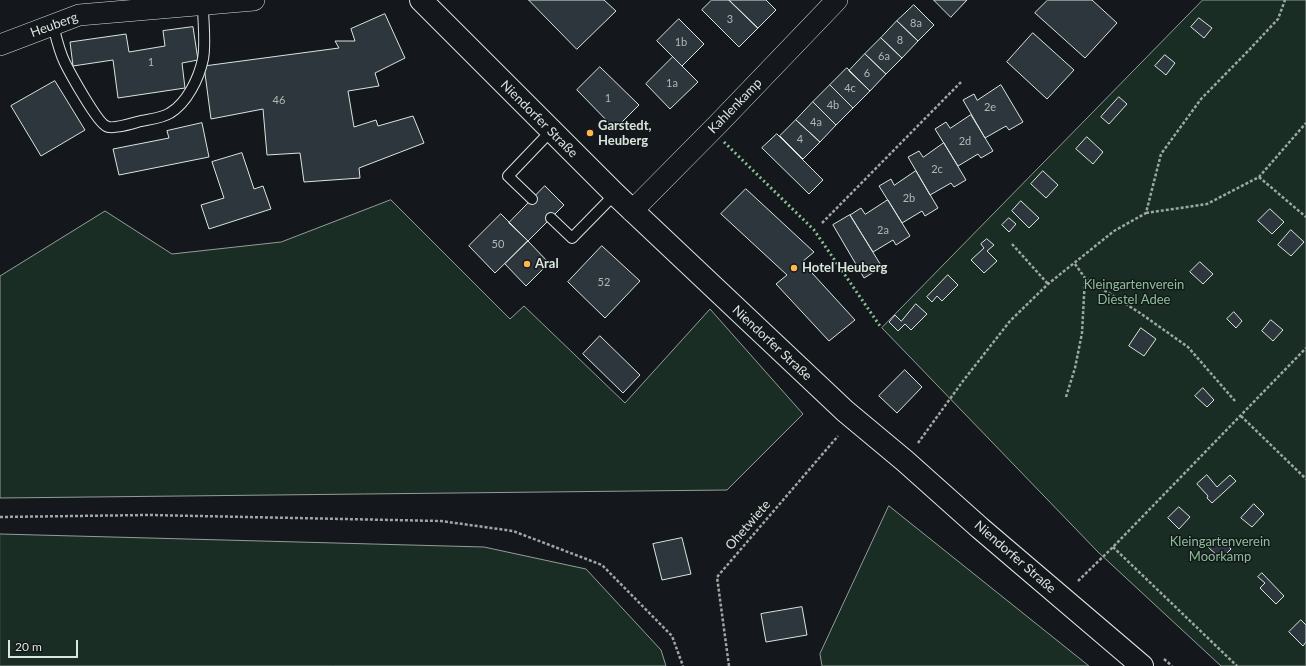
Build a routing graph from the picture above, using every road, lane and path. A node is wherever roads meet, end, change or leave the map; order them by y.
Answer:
1 (254, 0) edge
2 (421, 0) edge
3 (836, 0) edge
4 (1285, 0) edge
5 (203, 5) junction
6 (80, 7) edge
7 (53, 25) junction
8 (0, 45) edge
9 (962, 81) dead end
10 (1306, 123) edge
11 (551, 131) junction
12 (1259, 176) junction
13 (615, 194) junction
14 (532, 199) dead end
15 (632, 211) junction
16 (1146, 213) junction
17 (1306, 217) edge
18 (551, 218) dead end
19 (822, 223) dead end
20 (1012, 244) dead end
21 (1074, 264) junction
22 (1086, 278) junction
23 (1048, 284) junction
24 (1306, 348) edge
25 (1066, 397) dead end
26 (1235, 401) dead end
27 (1241, 416) junction
28 (853, 419) junction
29 (916, 447) dead end
30 (1306, 479) edge
31 (0, 517) edge
32 (1113, 547) junction
33 (1076, 584) dead end
34 (683, 666) edge
35 (729, 666) edge
36 (1142, 666) edge
37 (1237, 666) edge

1 - 5 street, Heuberg
2 - 11 main road, Niendorfer Straße
3 - 15 street, Kahlenkamp
4 - 16 path
5 - 6 street, Heuberg
5 - 7 lane
6 - 7 street, Heuberg
7 - 8 street, Heuberg
9 - 19 path
10 - 12 path
11 - 13 main road, Niendorfer Straße
11 - 14 lane
12 - 16 path
12 - 17 path
13 - 15 main road, Niendorfer Straße
13 - 18 lane
15 - 28 main road, Niendorfer Straße
16 - 21 path
20 - 23 path
21 - 22 path
21 - 23 path
22 - 25 path
22 - 26 path
23 - 29 path
24 - 27 path
27 - 30 path
27 - 32 path
28 - 35 path, Ohetwiete
28 - 36 main road, Niendorfer Straße
31 - 34 path
32 - 33 path
32 - 37 path

